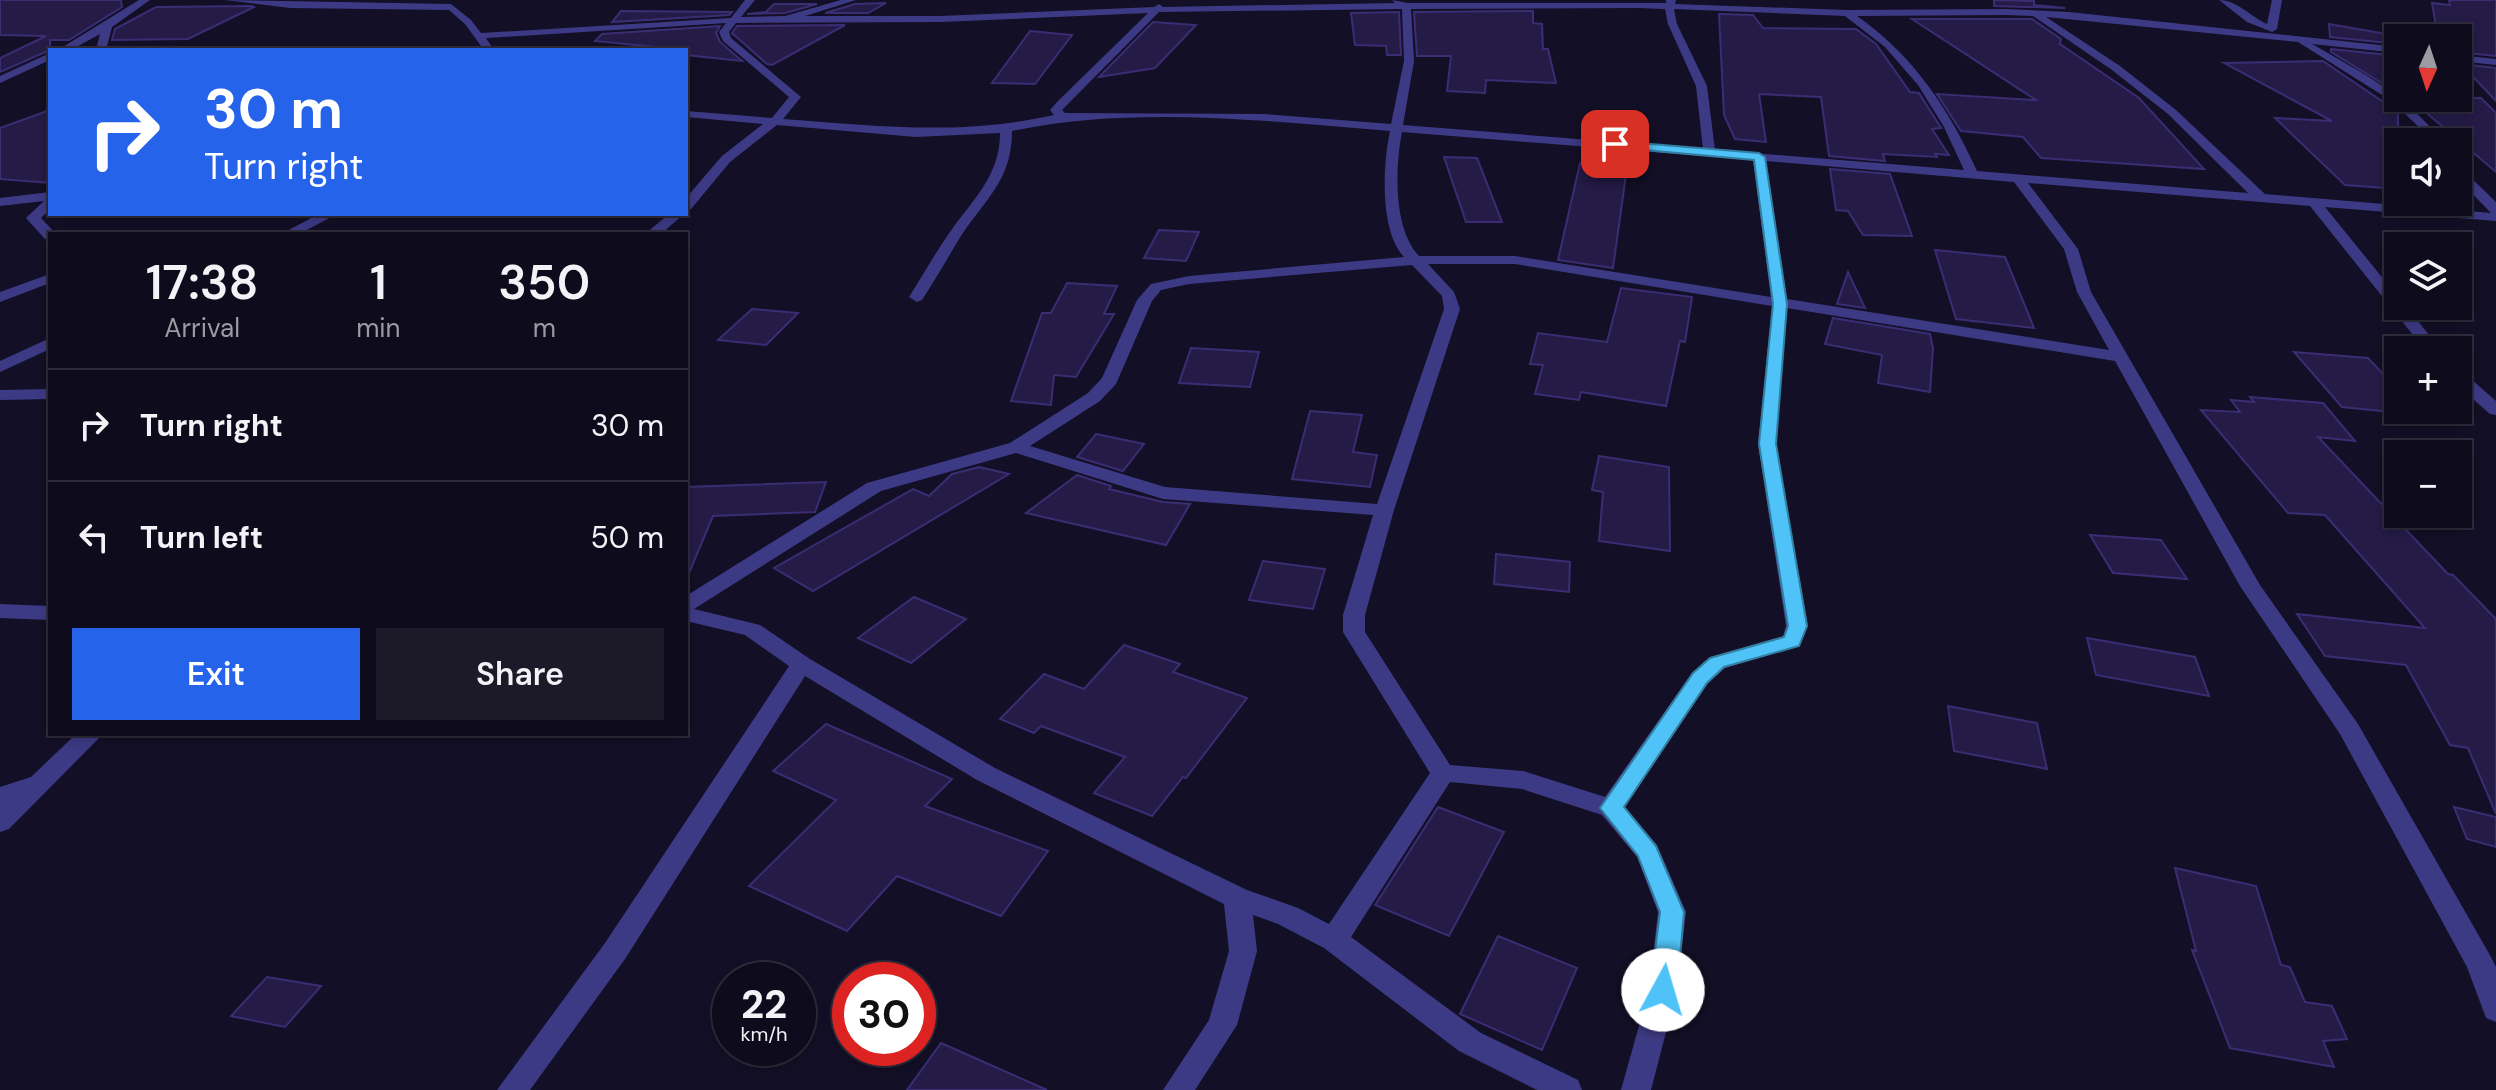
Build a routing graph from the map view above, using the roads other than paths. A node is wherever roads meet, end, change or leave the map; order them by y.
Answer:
1 (145, 0) edge
2 (230, 0) edge
3 (750, 0) edge
4 (851, 0) edge
5 (1893, 0) edge
6 (2224, 0) edge
7 (2277, 0) edge
8 (1402, 3) edge
9 (1546, 3) edge
10 (1670, 3) edge
11 (1160, 5) edge
12 (1904, 12) junction
13 (1847, 13) junction
14 (2035, 14) junction
15 (735, 19) junction
16 (785, 19) junction
17 (2250, 20) junction
18 (107, 26) junction
19 (2185, 27) junction
20 (2274, 32) junction
21 (479, 36) junction
22 (2297, 39) junction
23 (67, 48) edge
24 (102, 48) edge
25 (488, 48) edge
26 (2384, 48) edge
27 (48, 57) edge
28 (2472, 59) edge
29 (2496, 62) edge
30 (0, 73) edge
31 (14, 73) junction
32 (0, 80) edge
33 (688, 114) edge
34 (1062, 117) junction
35 (777, 119) junction
36 (1397, 126) junction
37 (2427, 128) edge
38 (1006, 129) junction
39 (1709, 152) junction
40 (1759, 157) junction
41 (1972, 175) junction
42 (2017, 177) junction
43 (2472, 186) edge
44 (48, 196) edge
45 (2262, 199) junction
46 (0, 202) edge
47 (2315, 203) junction
48 (48, 204) edge
49 (688, 204) edge
50 (2496, 210) edge
51 (326, 216) edge
52 (674, 216) edge
53 (2496, 217) edge
54 (292, 232) edge
55 (654, 232) edge
56 (48, 234) edge
57 (1416, 260) junction
58 (48, 279) edge
59 (0, 297) edge
60 (917, 297) dead end
61 (1780, 304) junction
62 (2422, 336) edge
63 (48, 344) edge
64 (2120, 357) junction
65 (0, 367) edge
66 (2472, 389) edge
67 (48, 394) edge
68 (0, 395) edge
69 (2496, 410) edge
70 (1016, 447) junction
71 (1384, 510) junction
72 (688, 604) edge
73 (0, 611) edge
74 (48, 613) edge
75 (688, 614) edge
76 (802, 664) junction
77 (89, 736) edge
78 (1443, 773) junction
79 (41, 783) junction
80 (0, 796) edge
81 (1611, 808) junction
82 (0, 822) edge
83 (1237, 898) junction
84 (1334, 940) junction
85 (2496, 1009) edge
86 (512, 1090) edge
87 (1178, 1090) edge
88 (1567, 1090) edge
89 (1636, 1090) edge

1 - 18 street
2 - 21 street
3 - 15 street
4 - 16 street
5 - 12 street
6 - 17 street
7 - 20 street
8 - 9 street
8 - 11 street
8 - 36 street
9 - 10 street
10 - 13 street
10 - 39 street
11 - 16 street
11 - 34 street
12 - 13 street
12 - 14 street
13 - 41 street
14 - 19 street
14 - 45 street
15 - 16 street
15 - 21 street
15 - 35 street
17 - 19 street
17 - 20 street
18 - 23 street
18 - 24 street
19 - 20 street
20 - 22 street
21 - 25 street
22 - 26 street
22 - 37 street
27 - 31 street
28 - 29 street
30 - 31 street
31 - 32 street
33 - 35 street
34 - 36 street
34 - 38 street
35 - 38 street
35 - 49 street
36 - 39 street
36 - 57 street
38 - 60 street
39 - 40 street
40 - 41 street
40 - 61 street
41 - 42 street
42 - 45 street
42 - 64 street
43 - 50 street
44 - 46 street
45 - 47 street
47 - 53 street
47 - 62 street
48 - 56 street
51 - 54 street
52 - 55 street
57 - 61 street
57 - 70 street
57 - 71 street
58 - 59 street
61 - 64 street
61 - 81 street
63 - 65 street
64 - 85 street
66 - 69 street
67 - 68 street
70 - 71 street
70 - 72 street
71 - 78 street
73 - 74 street
75 - 76 street
76 - 83 street
76 - 86 street
77 - 79 street
78 - 81 street
78 - 84 street
79 - 80 street
79 - 82 street
81 - 89 street
83 - 84 street
83 - 87 street
84 - 88 street

